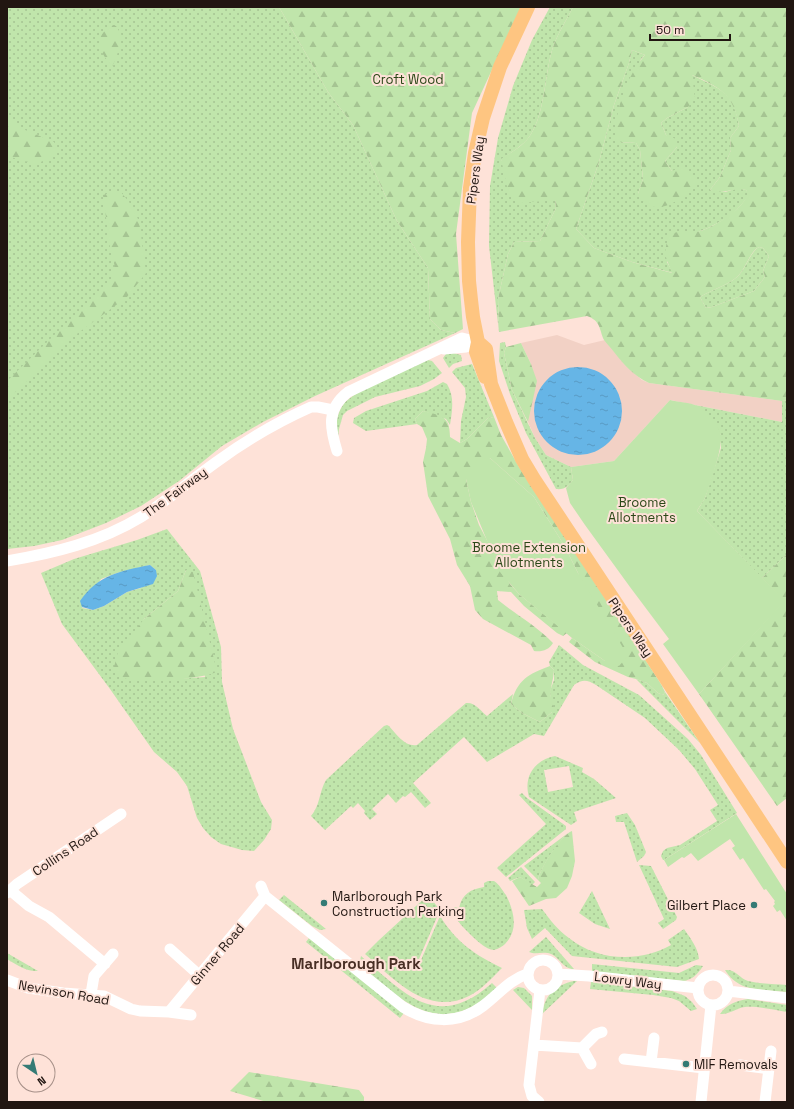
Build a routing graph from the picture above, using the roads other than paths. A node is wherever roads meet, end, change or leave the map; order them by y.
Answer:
1 (528, 7) edge
2 (478, 342) junction
3 (333, 410) junction
4 (337, 451) dead end
5 (7, 561) edge
6 (121, 814) dead end
7 (787, 862) edge
8 (9, 892) edge
9 (170, 949) dead end
10 (113, 954) dead end
11 (105, 964) junction
12 (527, 974) junction
13 (558, 974) junction
14 (199, 975) junction
15 (7, 980) edge
16 (698, 988) junction
17 (540, 990) junction
18 (728, 991) junction
19 (91, 994) junction
20 (787, 998) edge
21 (711, 1005) junction
22 (169, 1012) junction
23 (191, 1015) dead end
24 (602, 1032) dead end
25 (654, 1038) dead end
26 (534, 1045) junction
27 (582, 1048) junction
28 (771, 1051) dead end
29 (624, 1059) dead end
30 (651, 1062) junction
31 (591, 1064) dead end
32 (740, 1065) dead end
33 (704, 1068) junction
34 (769, 1069) junction
35 (539, 1102) edge
36 (701, 1102) edge
37 (765, 1102) edge

1 - 2 main road, Pipers Way
2 - 3 street
2 - 7 main road, Pipers Way
3 - 4 street
3 - 5 street, The Fairway
6 - 8 street, Collins Road
8 - 11 street, Collins Road
9 - 14 street
10 - 11 street
11 - 19 street
12 - 13 street
12 - 14 street, Ginner Road
12 - 17 street
13 - 16 street, Lowry Way
13 - 17 street
14 - 22 street, Ginner Road
15 - 19 street, Nevinson Road
16 - 18 street
16 - 21 street
17 - 26 street
18 - 20 street
18 - 21 street
19 - 22 street, Nevinson Road
21 - 33 street
22 - 23 street, Nevinson Road
24 - 27 street
25 - 30 street
26 - 27 street
26 - 35 street
27 - 31 street
28 - 34 street
29 - 30 street
30 - 33 street
32 - 34 street
33 - 36 street
34 - 37 street

